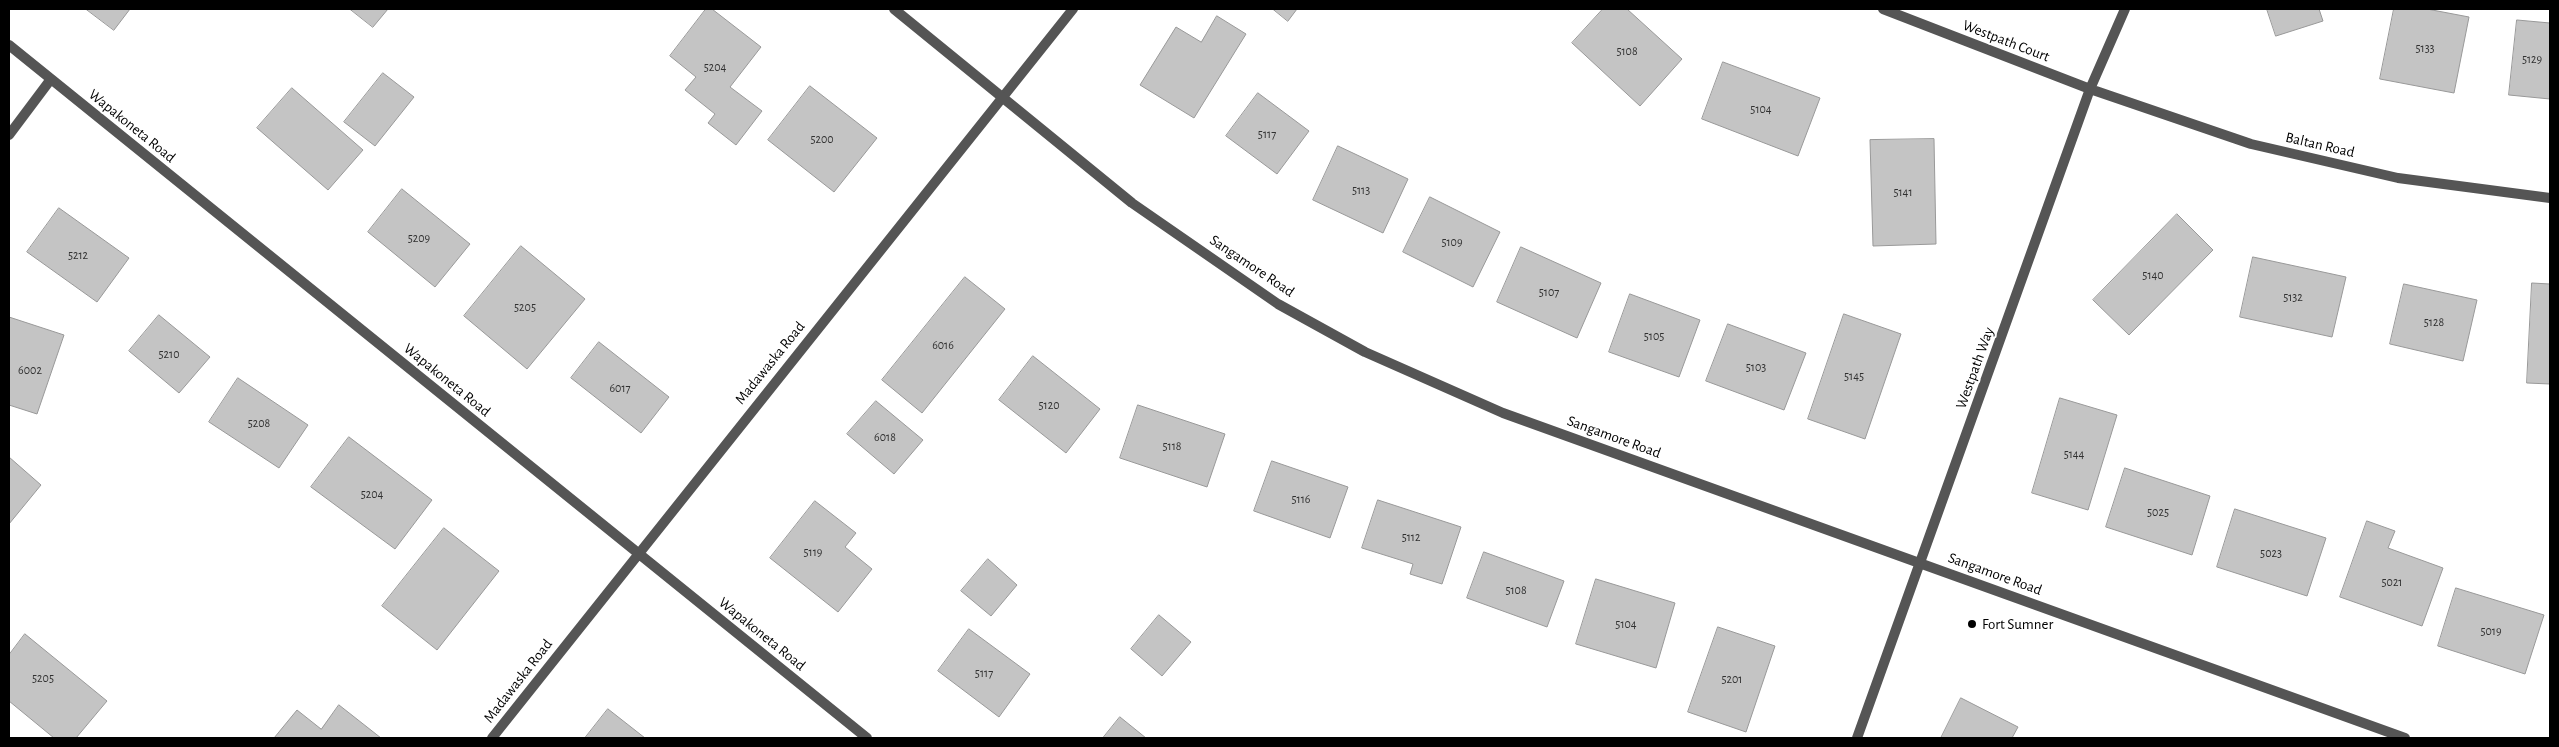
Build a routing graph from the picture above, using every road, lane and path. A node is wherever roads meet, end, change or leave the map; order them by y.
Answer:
1 (894, 9) edge
2 (1073, 9) edge
3 (1882, 9) edge
4 (2125, 9) edge
5 (9, 45) edge
6 (51, 79) junction
7 (2090, 89) junction
8 (1002, 96) junction
9 (9, 135) edge
10 (2550, 198) edge
11 (638, 553) junction
12 (1922, 564) junction
13 (492, 738) edge
14 (868, 738) edge
15 (1858, 738) edge
16 (2405, 738) edge

1 - 8 street, Sangamore Road
2 - 8 street, Madawaska Road
3 - 7 street, Westpath Court
4 - 7 street, Westpath Way
5 - 6 street, Wapakoneta Road
6 - 9 street
6 - 11 street, Wapakoneta Road
7 - 10 street, Baltan Road
7 - 12 street, Westpath Way
8 - 11 street, Madawaska Road
8 - 12 street, Sangamore Road
11 - 13 street, Madawaska Road
11 - 14 street, Wapakoneta Road
12 - 15 street, Westpath Way
12 - 16 street, Sangamore Road

